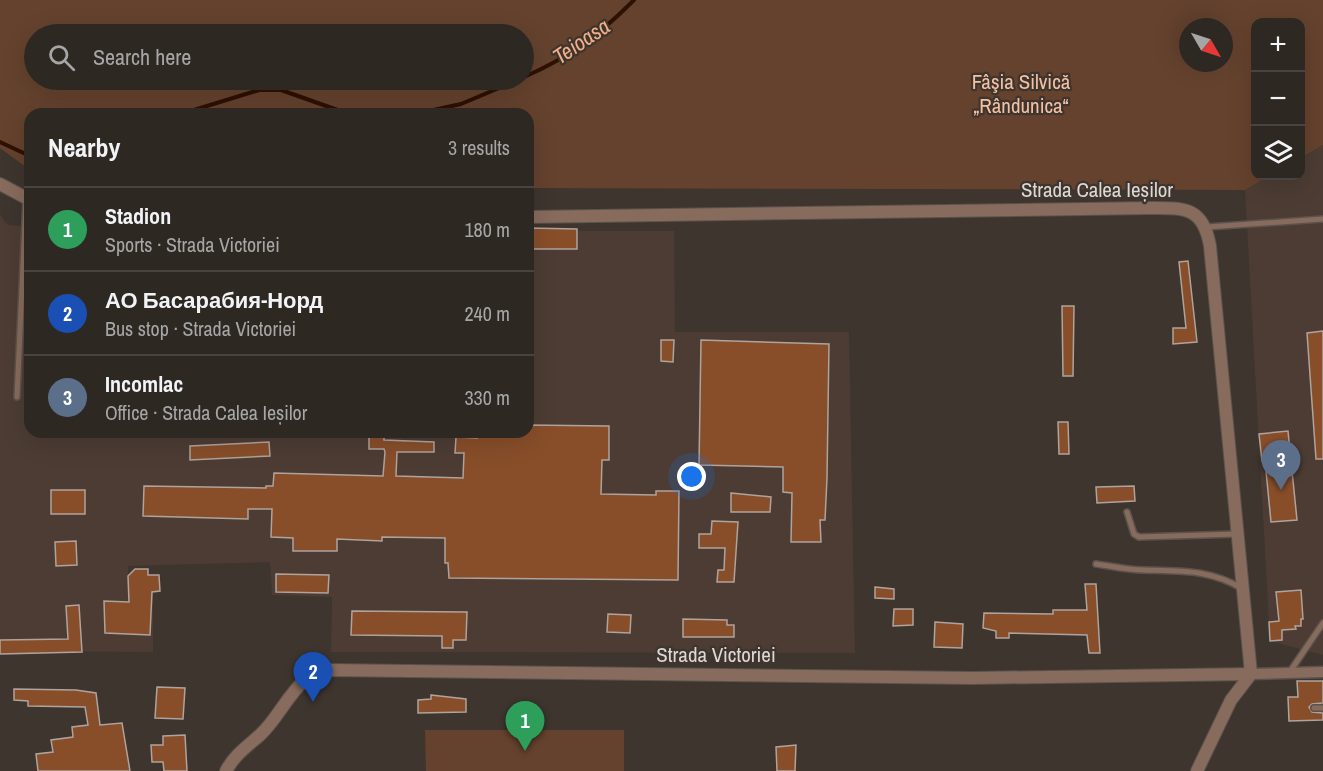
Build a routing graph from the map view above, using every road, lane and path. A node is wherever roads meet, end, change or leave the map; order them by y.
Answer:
1 (0, 184) edge
2 (24, 197) edge
3 (534, 217) edge
4 (1323, 219) edge
5 (1207, 227) junction
6 (24, 265) edge
7 (16, 397) dead end
8 (1127, 512) dead end
9 (1239, 534) junction
10 (1096, 564) dead end
11 (1244, 590) junction
12 (1323, 623) edge
13 (1323, 672) edge
14 (1289, 673) junction
15 (1251, 674) junction
16 (1314, 708) dead end
17 (1323, 708) edge
18 (226, 771) edge
19 (1197, 771) edge

1 - 2 street
3 - 5 street, Strada Calea Ieșilor
4 - 5 lane
5 - 9 street
6 - 7 lane
8 - 9 lane
9 - 11 street
10 - 11 lane
11 - 15 street
12 - 14 lane
13 - 14 street
14 - 15 street
15 - 18 street, Strada Victoriei
15 - 19 street
16 - 17 lane

